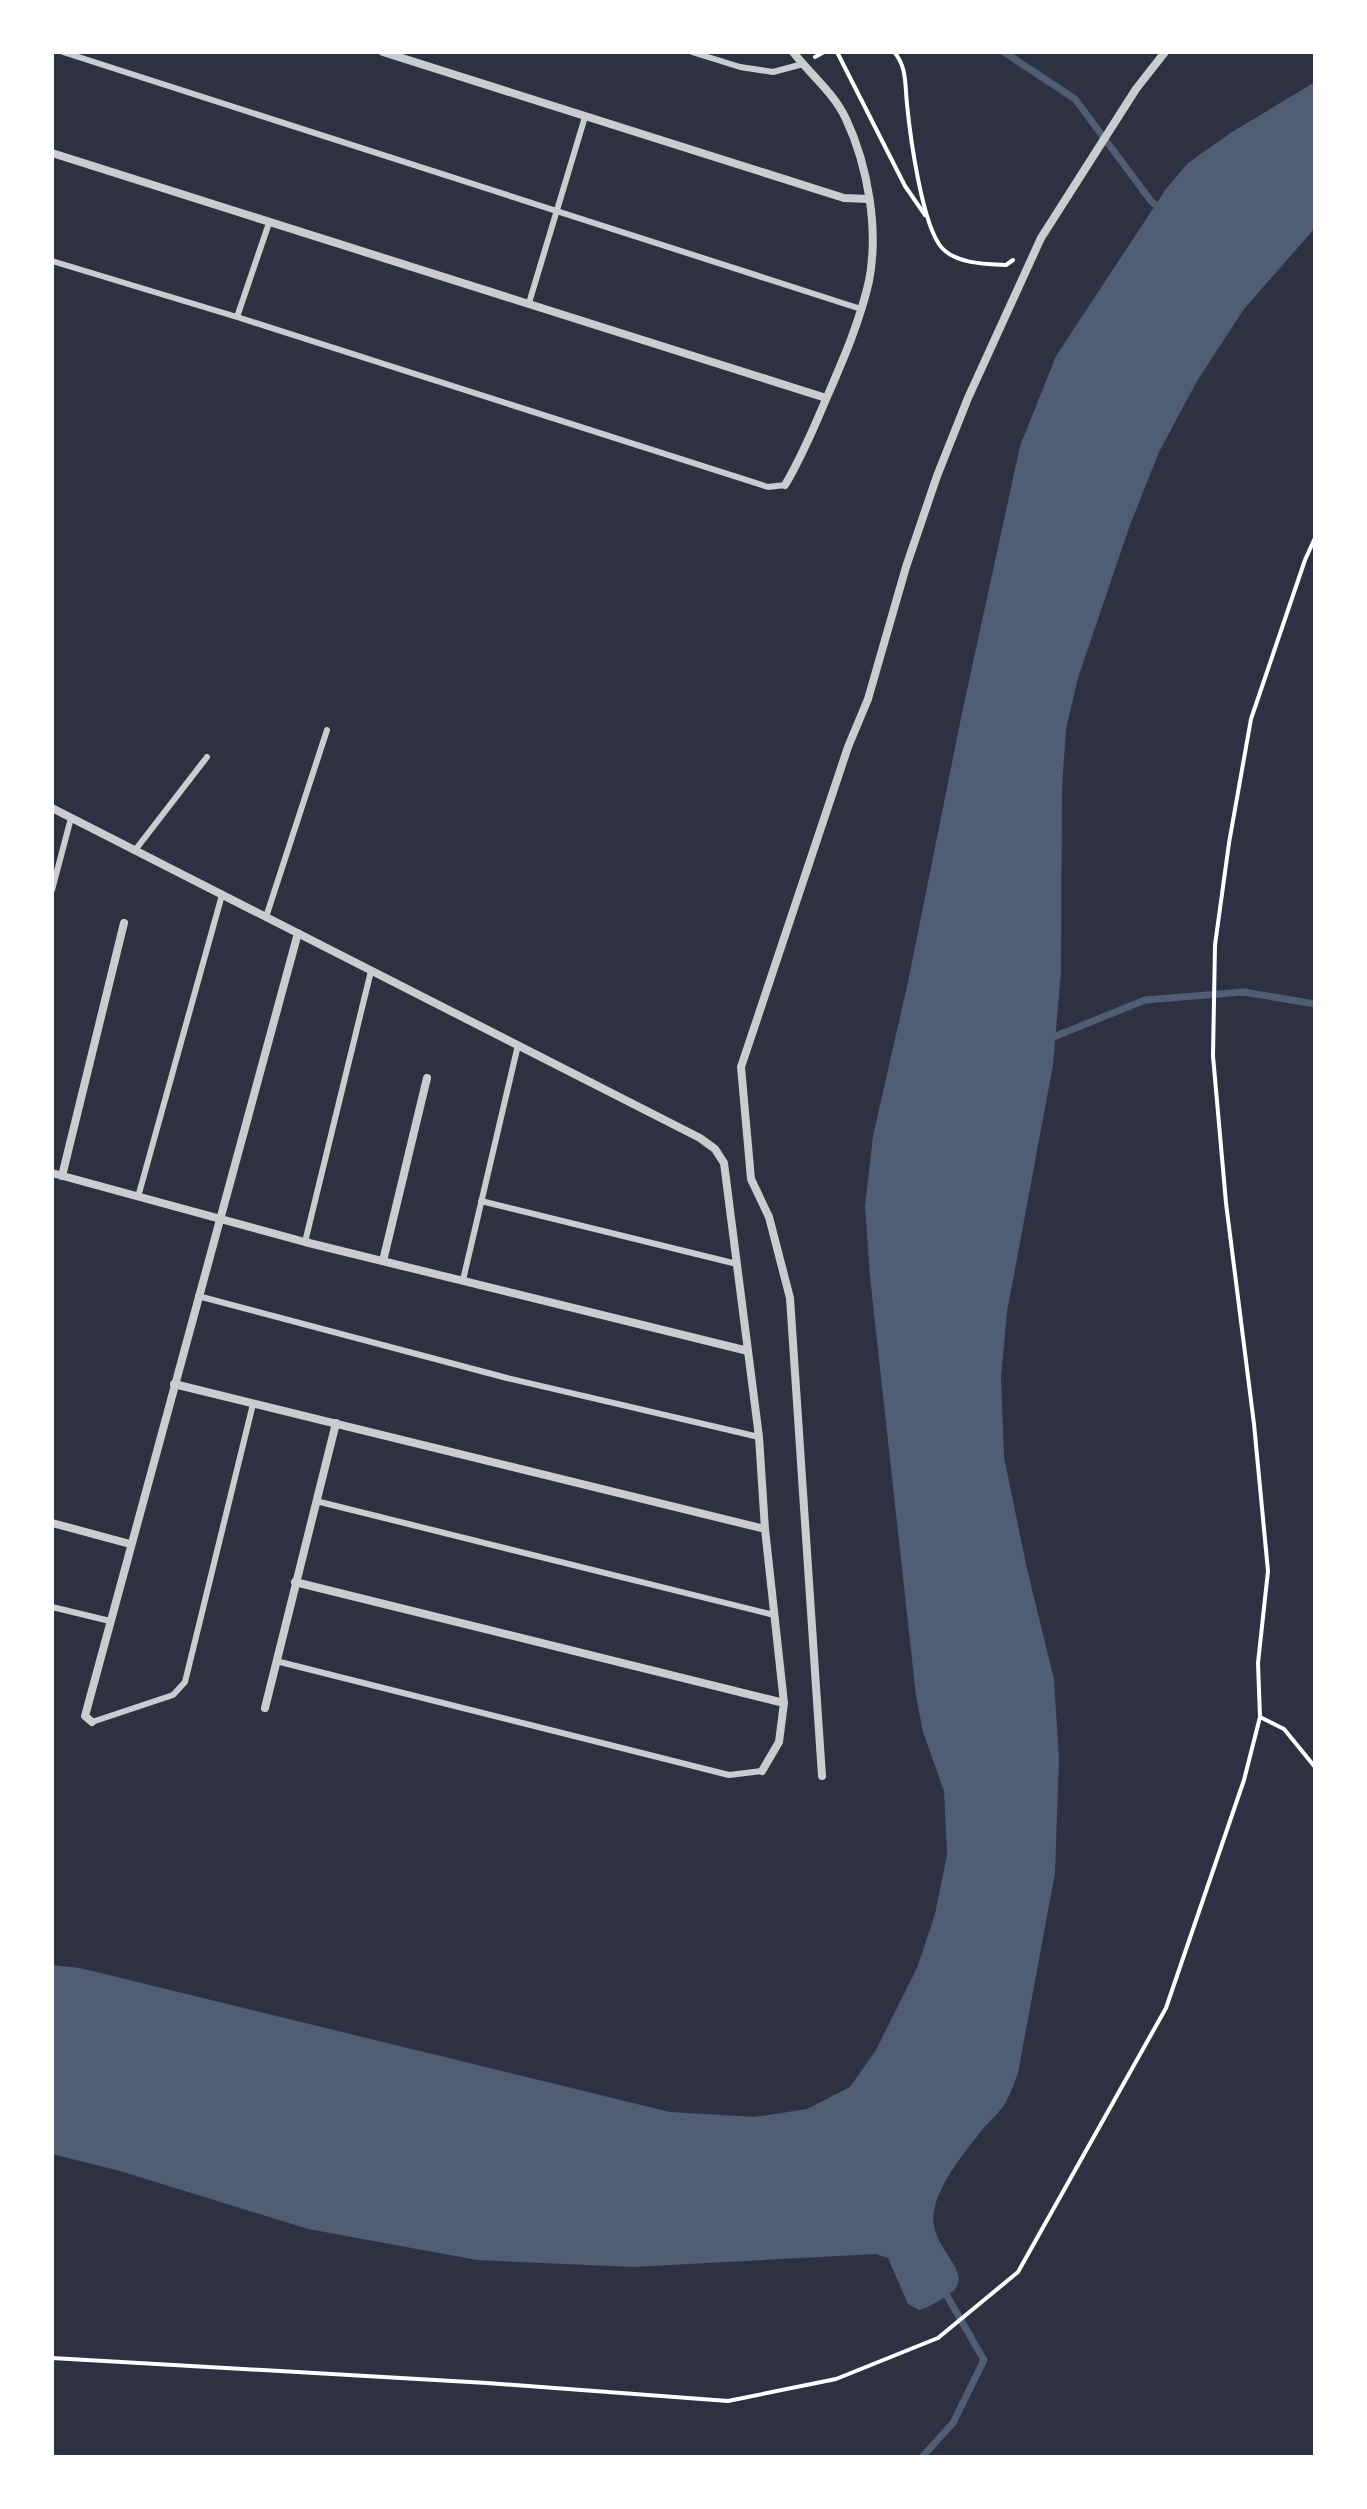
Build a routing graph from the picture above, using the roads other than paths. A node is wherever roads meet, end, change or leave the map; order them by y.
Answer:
1 (63, 52) edge
2 (383, 52) edge
3 (692, 52) edge
4 (793, 52) edge
5 (1165, 52) edge
6 (803, 64) junction
7 (585, 117) junction
8 (52, 153) edge
9 (868, 199) junction
10 (556, 210) junction
11 (269, 223) junction
12 (52, 261) edge
13 (529, 303) junction
14 (861, 309) junction
15 (237, 317) junction
16 (826, 398) junction
17 (785, 485) joint
18 (327, 730) dead end
19 (207, 757) dead end
20 (52, 808) edge
21 (71, 818) junction
22 (136, 849) junction
23 (52, 890) edge
24 (222, 895) junction
25 (266, 917) junction
26 (124, 923) dead end
27 (298, 933) junction
28 (371, 971) junction
29 (518, 1045) junction
30 (427, 1078) dead end
31 (52, 1173) edge
32 (62, 1176) junction
33 (138, 1197) junction
34 (481, 1201) junction
35 (218, 1219) junction
36 (305, 1242) junction
37 (383, 1261) junction
38 (737, 1264) junction
39 (463, 1280) junction
40 (198, 1296) junction
41 (748, 1351) junction
42 (174, 1384) junction
43 (253, 1404) junction
44 (336, 1423) junction
45 (759, 1437) junction
46 (316, 1501) junction
47 (52, 1523) edge
48 (765, 1529) junction
49 (130, 1544) junction
50 (295, 1582) junction
51 (52, 1607) edge
52 (774, 1615) junction
53 (110, 1621) junction
54 (275, 1661) junction
55 (784, 1703) junction
56 (265, 1708) dead end
57 (92, 1722) joint
58 (762, 1771) joint
59 (822, 1776) dead end

1 - 10 lane
2 - 7 street
3 - 6 lane
4 - 6 street
5 - 59 street
6 - 9 street
7 - 9 street
7 - 10 lane
8 - 11 street
9 - 14 street
10 - 13 lane
10 - 14 lane
11 - 13 street
11 - 15 lane
12 - 15 lane
13 - 16 street
14 - 16 street
15 - 17 lane
16 - 17 street
18 - 25 lane
19 - 22 lane
20 - 21 street
21 - 22 street
21 - 23 lane
22 - 24 street
24 - 25 street
24 - 33 lane
25 - 27 street
26 - 32 street
27 - 28 street
27 - 35 street
28 - 29 street
28 - 36 lane
29 - 34 lane
29 - 38 street
30 - 37 street
31 - 32 street
32 - 33 street
33 - 35 street
34 - 38 lane
34 - 39 lane
35 - 36 street
35 - 40 street
36 - 37 street
37 - 39 street
38 - 41 street
39 - 41 street
40 - 42 street
40 - 45 lane
41 - 45 street
42 - 43 street
42 - 49 street
43 - 44 street
43 - 57 lane
44 - 46 street
44 - 48 street
45 - 48 street
46 - 50 street
46 - 52 lane
47 - 49 street
48 - 52 street
49 - 53 street
50 - 54 street
50 - 55 street
51 - 53 lane
52 - 55 street
53 - 57 street
54 - 56 street
54 - 58 lane
55 - 58 street

